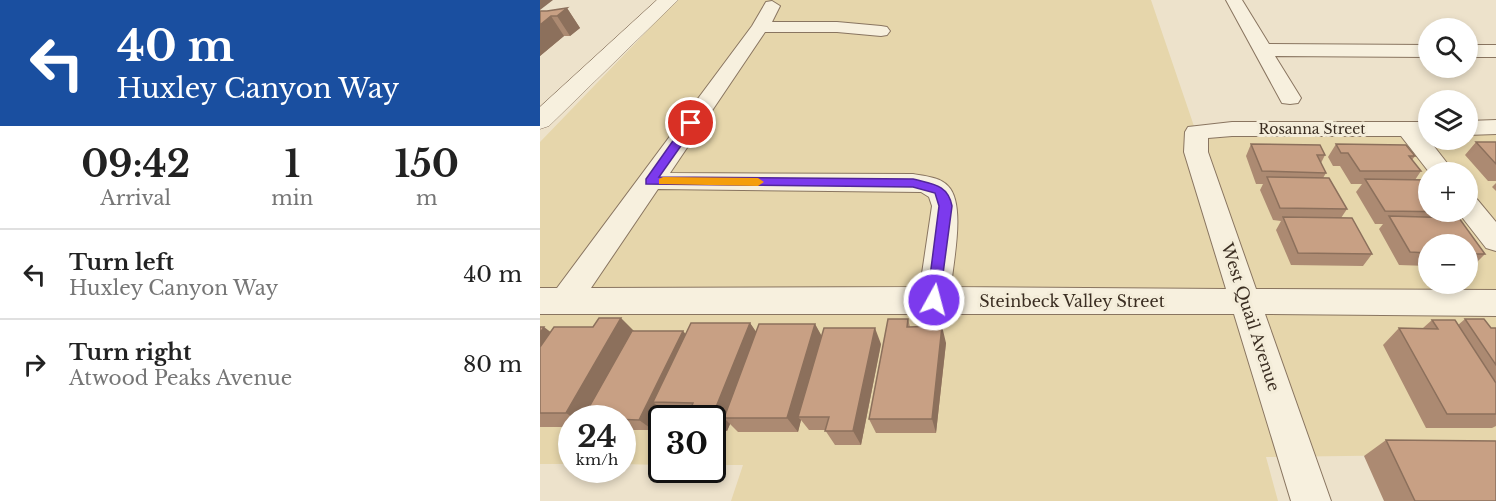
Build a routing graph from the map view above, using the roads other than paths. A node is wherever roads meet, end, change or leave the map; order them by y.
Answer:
1 (668, 0) edge
2 (1234, 0) edge
3 (772, 6) dead end
4 (760, 27) junction
5 (881, 31) dead end
6 (1263, 51) junction
7 (1418, 51) edge
8 (1478, 51) edge
9 (1496, 51) edge
10 (1290, 98) dead end
11 (540, 121) edge
12 (1478, 128) edge
13 (1496, 128) edge
14 (1418, 129) edge
15 (1196, 132) joint
16 (650, 181) junction
17 (1478, 218) edge
18 (1496, 241) edge
19 (934, 300) junction
20 (552, 301) edge
21 (1246, 302) junction
22 (1496, 303) edge
23 (1311, 501) edge

1 - 11 street
2 - 6 street
3 - 4 street
4 - 5 street
4 - 16 street
6 - 7 street
6 - 10 street
8 - 9 street
12 - 13 street
14 - 15 street, Rosanna Street
15 - 21 street, West Quail Avenue
16 - 19 street
16 - 20 street
17 - 18 street
19 - 20 street, Steinbeck Valley Street
19 - 21 street, Steinbeck Valley Street
21 - 22 street, Steinbeck Valley Street
21 - 23 street, West Quail Avenue

